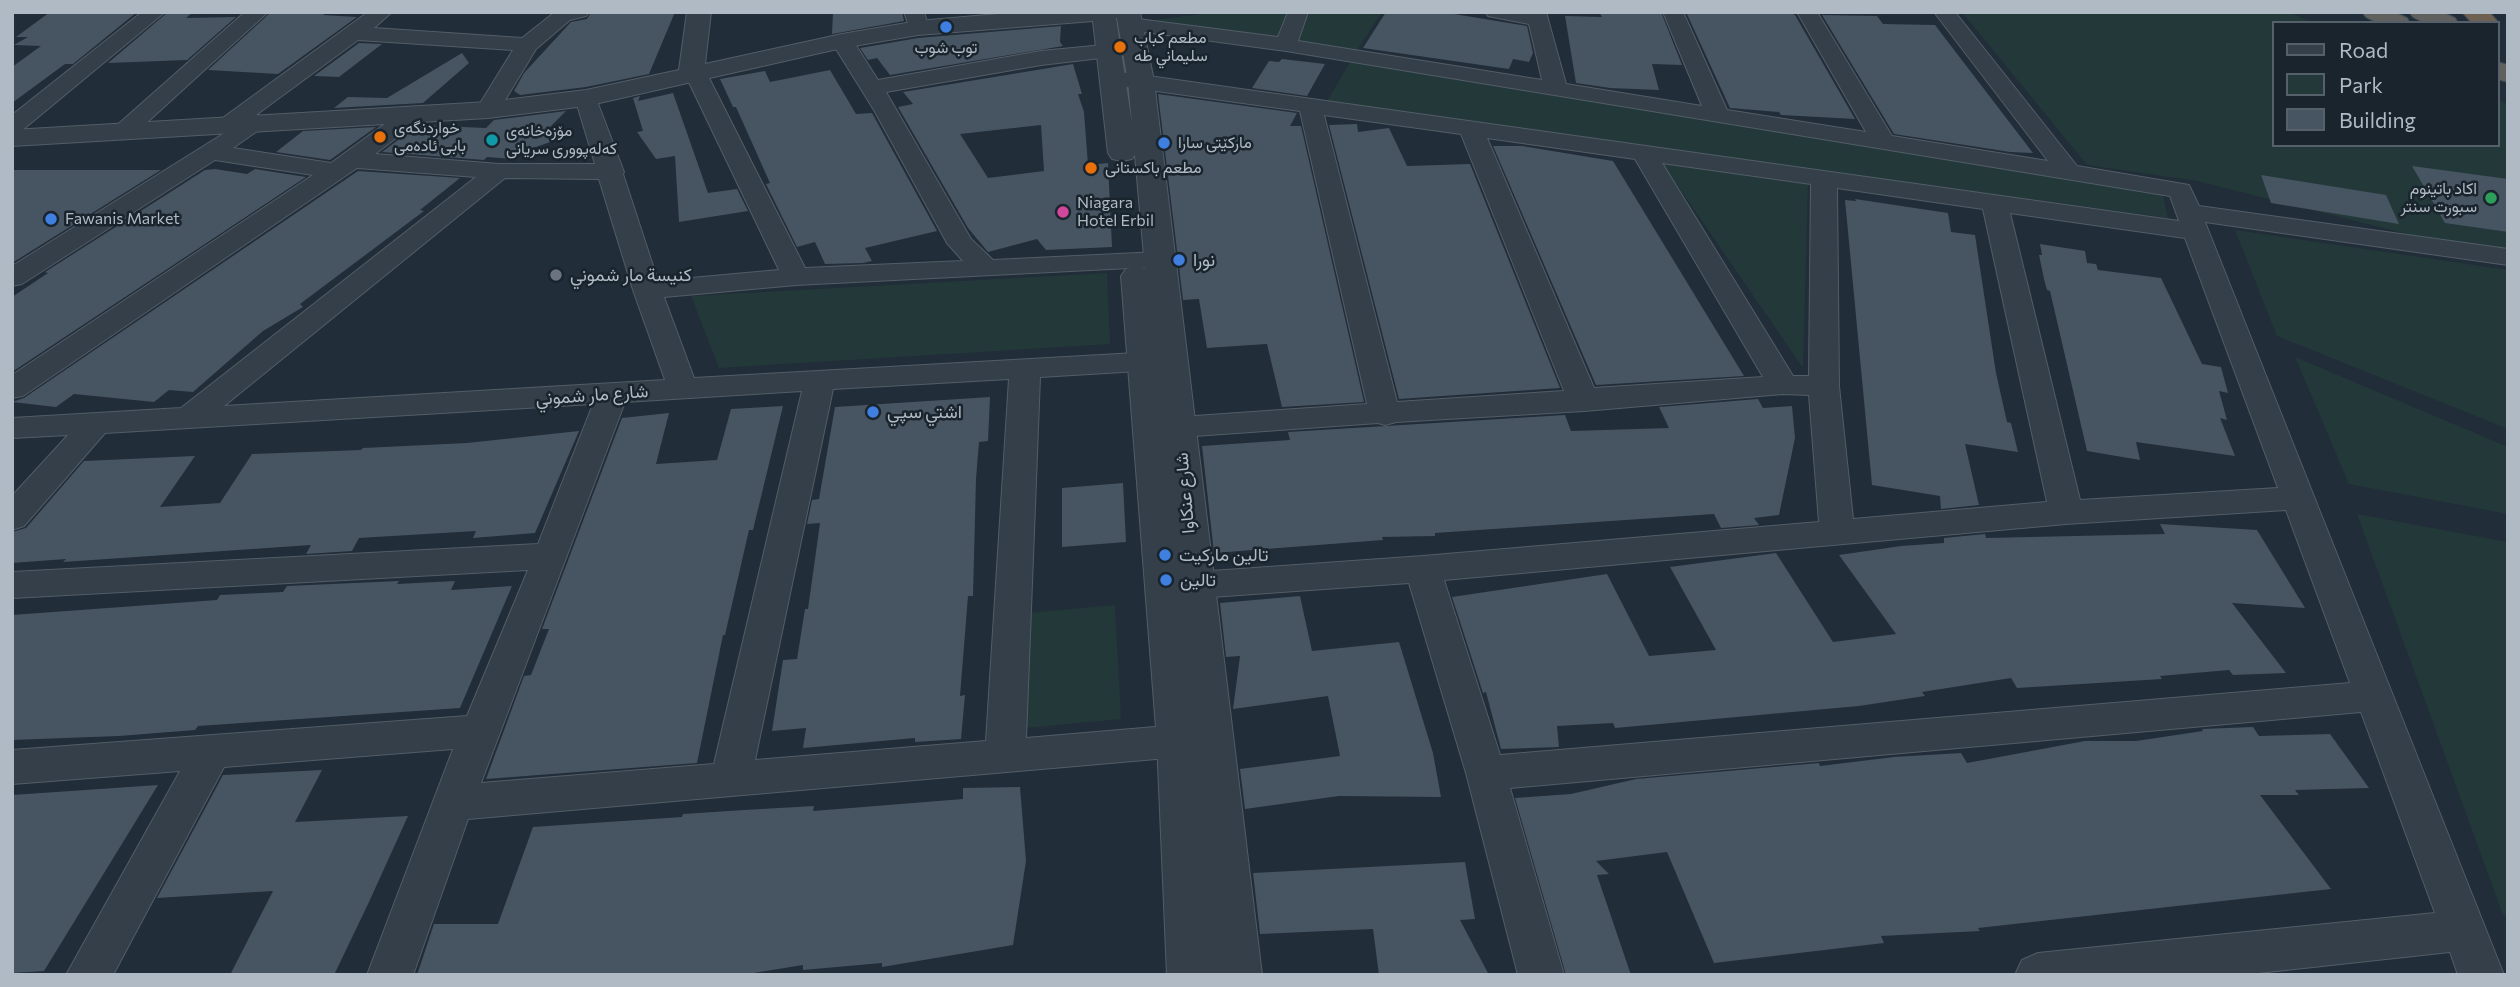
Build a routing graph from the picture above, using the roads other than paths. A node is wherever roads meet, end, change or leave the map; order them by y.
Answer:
1 (155, 12) edge
2 (258, 12) edge
3 (382, 12) edge
4 (579, 12) edge
5 (699, 12) edge
6 (1298, 12) edge
7 (1495, 12) edge
8 (1673, 12) edge
9 (1807, 12) edge
10 (1944, 12) edge
11 (2421, 12) edge
12 (1537, 16) edge
13 (916, 20) edge
14 (2441, 21) edge
15 (352, 33) junction
16 (1120, 37) edge
17 (842, 41) junction
18 (527, 45) junction
19 (1286, 45) junction
20 (694, 74) junction
21 (871, 89) junction
22 (1556, 89) junction
23 (586, 98) junction
24 (1310, 106) junction
25 (488, 110) junction
26 (412, 115) junction
27 (1718, 115) junction
28 (258, 122) junction
29 (228, 125) junction
30 (1472, 131) junction
31 (123, 132) junction
32 (17, 136) edge
33 (1884, 142) junction
34 (211, 152) junction
35 (1644, 154) junction
36 (344, 166) junction
37 (499, 171) junction
38 (612, 172) junction
39 (2068, 172) junction
40 (1824, 180) junction
41 (1995, 204) junction
42 (2192, 221) junction
43 (2508, 257) edge
44 (1148, 261) junction
45 (985, 267) junction
46 (796, 277) junction
47 (12, 278) edge
48 (647, 290) junction
49 (1157, 361) junction
50 (1025, 369) junction
51 (820, 380) junction
52 (1783, 385) junction
53 (1824, 386) junction
54 (12, 389) edge
55 (683, 389) junction
56 (612, 395) junction
57 (1584, 401) junction
58 (1385, 415) junction
59 (190, 417) junction
60 (96, 423) junction
61 (12, 428) edge
62 (1164, 428) junction
63 (2297, 498) junction
64 (2066, 512) junction
65 (12, 519) edge
66 (1836, 532) junction
67 (551, 556) junction
68 (1423, 569) junction
69 (12, 585) edge
70 (1180, 587) junction
71 (2372, 696) junction
72 (480, 731) junction
73 (1196, 739) junction
74 (212, 751) junction
75 (1004, 755) junction
76 (12, 767) edge
77 (1486, 773) junction
78 (730, 781) junction
79 (453, 803) junction
80 (2463, 930) junction
81 (1208, 973) edge
82 (89, 975) edge
83 (390, 975) edge
84 (1541, 975) edge
85 (2038, 975) edge
86 (2481, 975) edge

1 - 32 street
2 - 31 street
3 - 15 street
4 - 18 street
5 - 20 street
6 - 19 street
7 - 12 street
8 - 27 street
9 - 33 street
10 - 39 street
11 - 14 highway
12 - 22 street
13 - 16 street
13 - 17 street
15 - 18 street
15 - 29 street
16 - 19 street
16 - 21 street
16 - 24 street
16 - 44 street, شارع عنكاوا
17 - 20 street
17 - 21 street
18 - 25 street
19 - 22 street
20 - 23 street
20 - 46 street
21 - 45 street
22 - 27 street
23 - 25 street
23 - 38 street
24 - 30 street
24 - 58 street
25 - 26 street
26 - 28 street
26 - 36 street
27 - 33 street
28 - 29 street
28 - 34 street
29 - 31 street
30 - 35 street
30 - 57 street
31 - 32 street
33 - 39 street
34 - 36 street
34 - 47 street
35 - 40 street
35 - 52 street
36 - 37 street
36 - 54 street
37 - 38 street
37 - 59 street
38 - 48 street
39 - 42 street
40 - 41 street
40 - 53 street
41 - 42 street
41 - 64 street
42 - 43 street
42 - 63 street
44 - 45 street
44 - 49 street, شارع عنكاوا
45 - 46 street
46 - 48 street
48 - 55 street
49 - 50 street, شارع مار شموني
49 - 62 street, شارع عنكاوا
50 - 51 street, شارع مار شموني
50 - 75 street
51 - 55 street, شارع مار شموني
51 - 78 street
52 - 53 street
52 - 57 street
53 - 66 street
55 - 56 street, شارع مار شموني
56 - 59 street, شارع مار شموني
56 - 67 street
57 - 58 street
58 - 62 street
59 - 60 street, شارع مار شموني
60 - 61 street, شارع مار شموني
60 - 65 street
62 - 70 street, شارع عنكاوا
63 - 64 street
63 - 71 street
64 - 66 street
66 - 68 street
67 - 69 street
67 - 72 street
68 - 70 street
68 - 77 street
70 - 73 street, شارع عنكاوا
71 - 77 street
71 - 80 street
72 - 74 street
72 - 79 street
73 - 75 street
73 - 81 street, شارع عنكاوا
74 - 76 street
74 - 82 street
75 - 78 street
77 - 84 street
78 - 79 street
79 - 83 street
80 - 85 street
80 - 86 street

